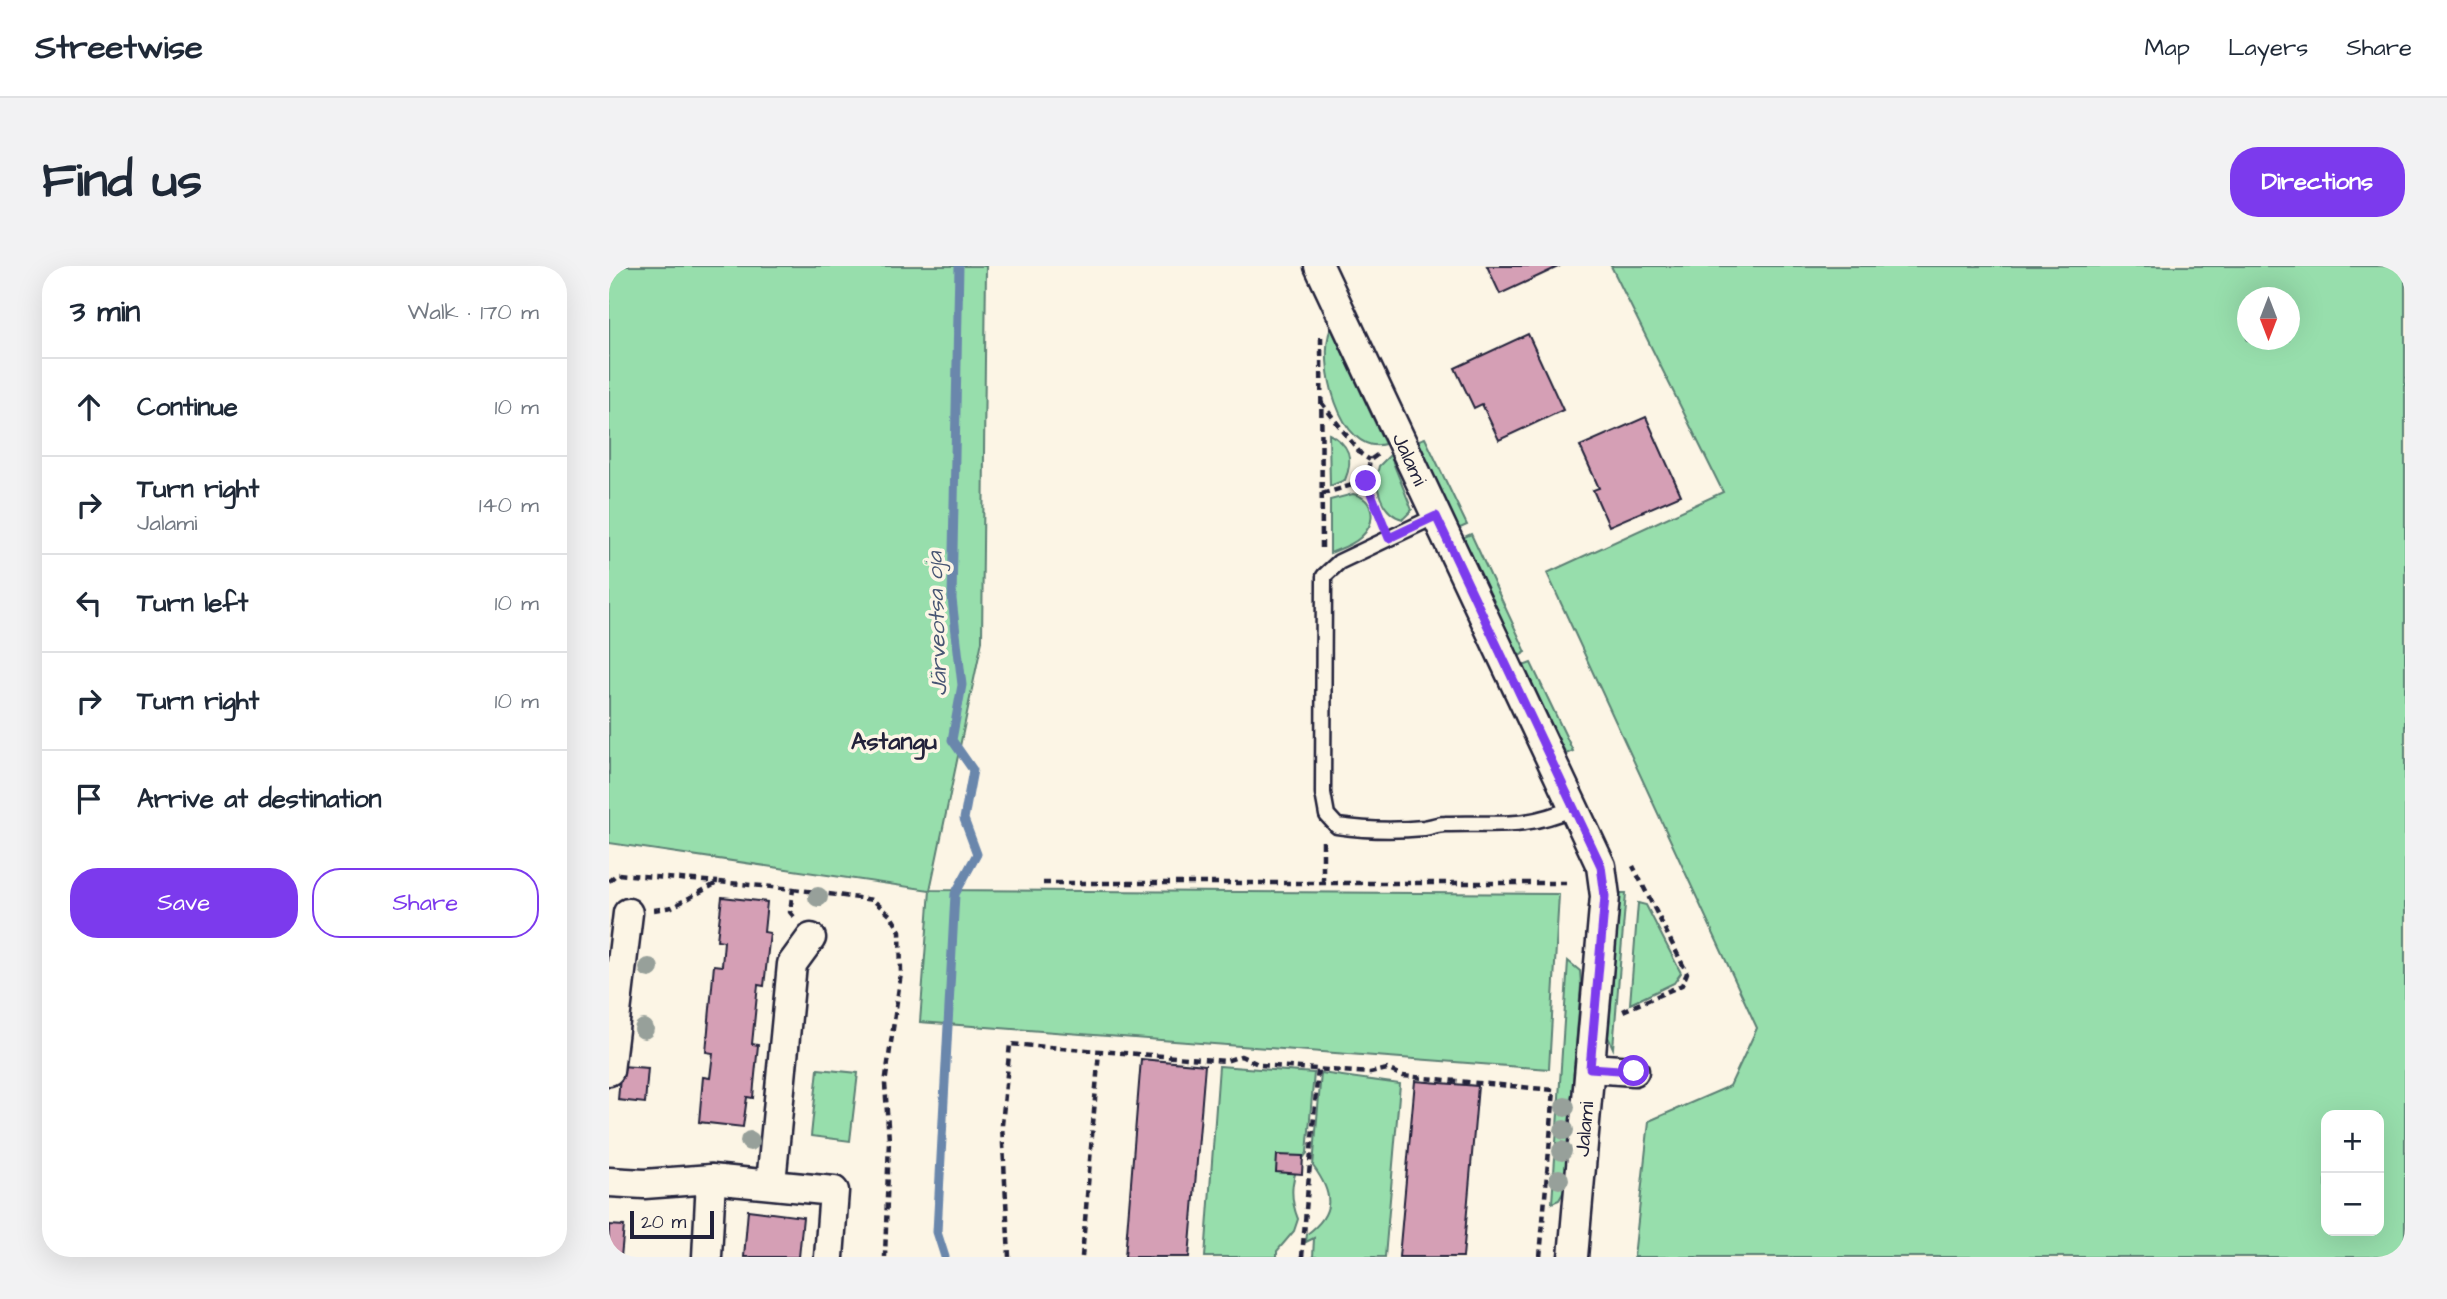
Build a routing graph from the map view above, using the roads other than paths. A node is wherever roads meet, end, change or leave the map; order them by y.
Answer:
1 (1319, 266) edge
2 (1436, 516) junction
3 (1573, 808) junction
4 (628, 913) road end
5 (811, 938) road end
6 (1590, 1068) junction
7 (609, 1071) edge
8 (1634, 1071) dead end
9 (711, 1179) junction
10 (609, 1182) edge
11 (771, 1183) junction
12 (707, 1257) edge
13 (829, 1257) edge
14 (1573, 1257) edge

1 - 2 street, Jalami
2 - 3 street, Jalami
2 - 3 lane
3 - 6 street, Jalami
4 - 7 street
5 - 11 street
6 - 8 street
6 - 14 street, Jalami
9 - 10 street
9 - 11 street
9 - 12 street
11 - 13 street

